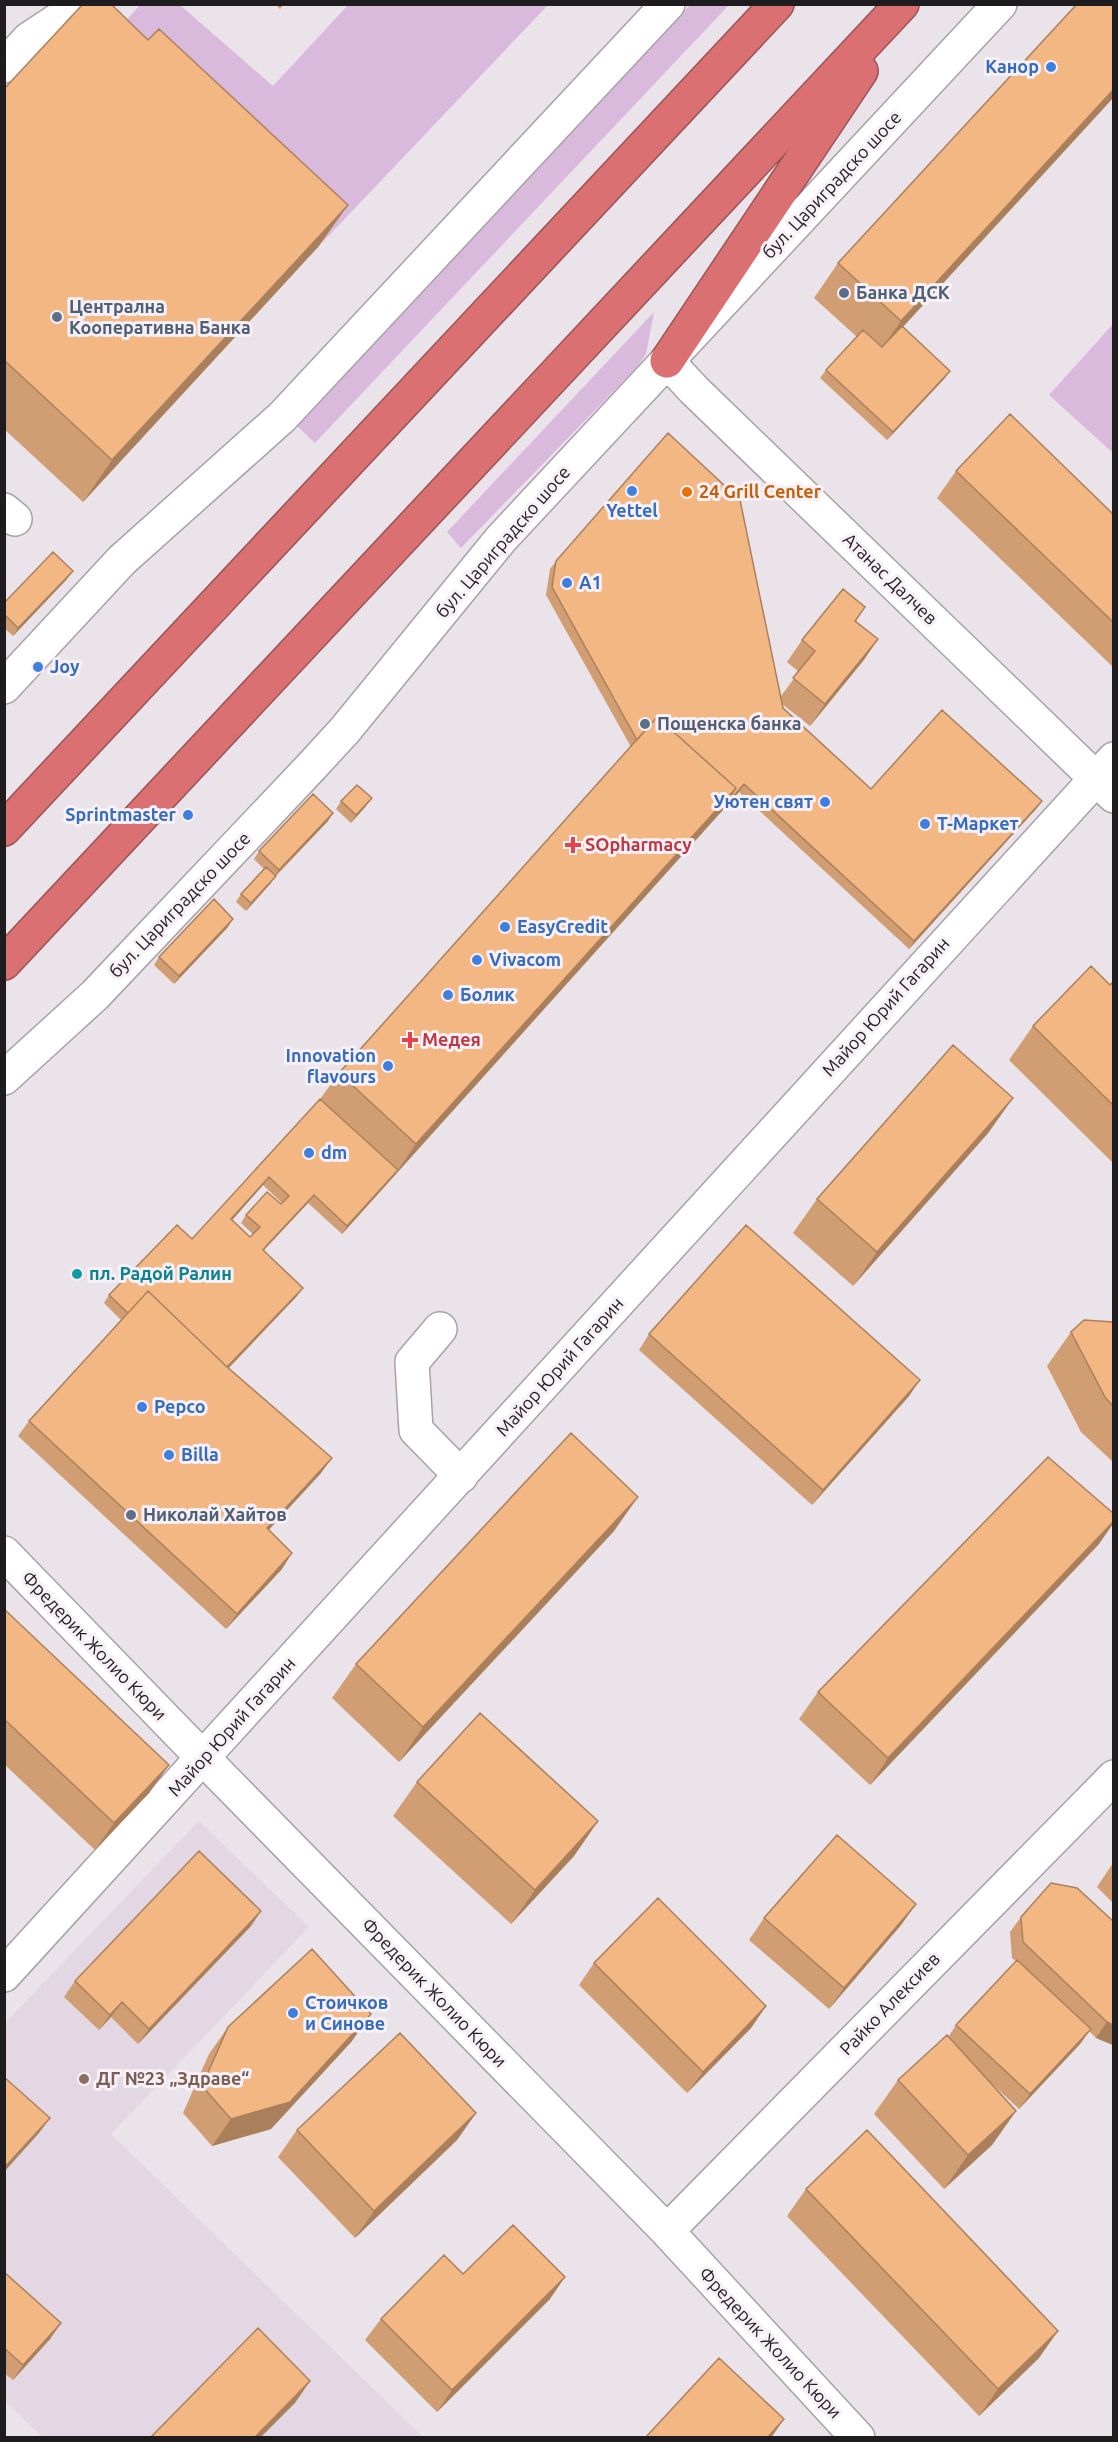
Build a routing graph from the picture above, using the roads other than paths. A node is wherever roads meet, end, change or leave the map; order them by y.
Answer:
1 (82, 4) edge
2 (668, 4) edge
3 (777, 4) edge
4 (904, 4) edge
5 (1000, 4) edge
6 (4, 66) edge
7 (667, 361) junction
8 (4, 687) edge
9 (1107, 778) edge
10 (4, 829) edge
11 (4, 963) edge
12 (4, 1078) edge
13 (440, 1329) dead end
14 (461, 1476) junction
15 (4, 1553) edge
16 (203, 1758) junction
17 (1113, 1777) edge
18 (4, 1975) edge
19 (667, 2231) junction
20 (858, 2438) edge

1 - 6 street
2 - 8 street
3 - 10 highway
4 - 7 highway
4 - 11 highway
5 - 7 street, бул. Цариградско шосе
7 - 9 street, Атанас Далчев
7 - 12 street, бул. Цариградско шосе
9 - 14 street, Майор Юрий Гагарин
13 - 14 street
14 - 16 street, Майор Юрий Гагарин
15 - 16 street, Фредерик Жолио Кюри
16 - 18 street, Майор Юрий Гагарин
16 - 19 street, Фредерик Жолио Кюри
17 - 19 street, Райко Алексиев
19 - 20 street, Фредерик Жолио Кюри

